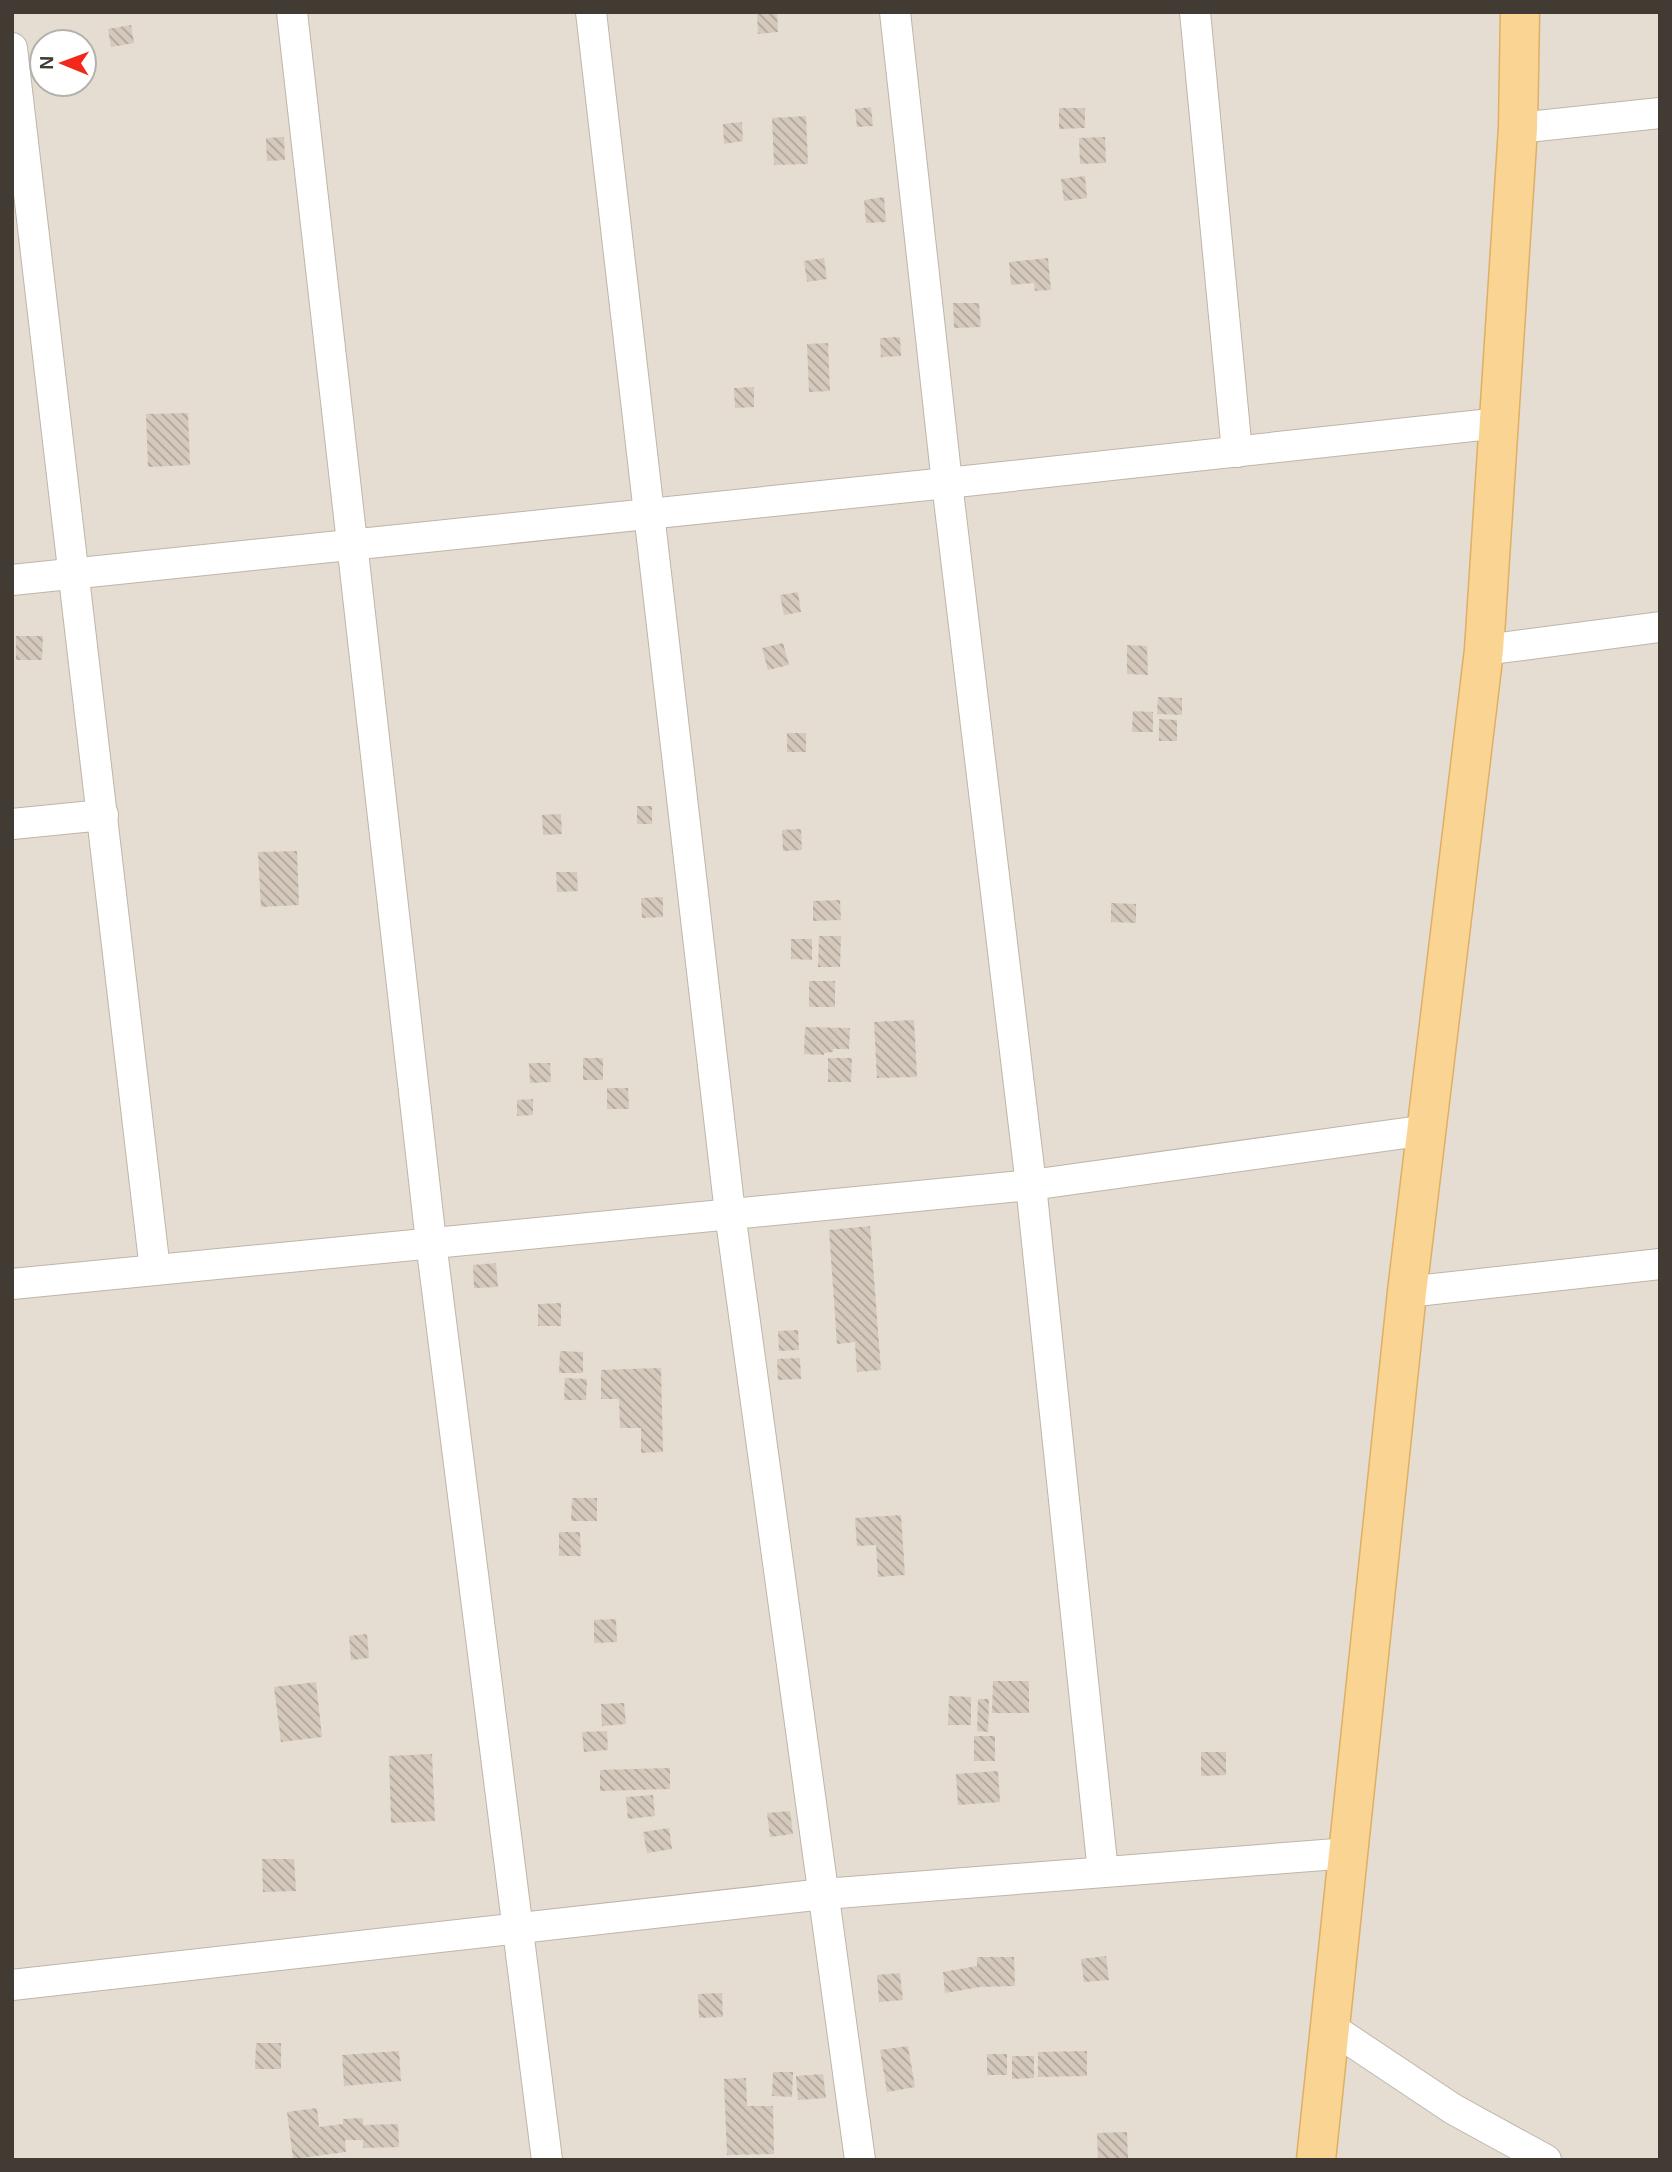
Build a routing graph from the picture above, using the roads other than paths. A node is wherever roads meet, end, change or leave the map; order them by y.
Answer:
1 (292, 12) edge
2 (591, 12) edge
3 (895, 12) edge
4 (1195, 12) edge
5 (1520, 12) edge
6 (12, 48) edge
7 (1660, 113) edge
8 (1518, 128) junction
9 (1500, 423) junction
10 (1237, 452) junction
11 (947, 483) junction
12 (649, 514) junction
13 (352, 546) junction
14 (75, 573) junction
15 (12, 580) edge
16 (1660, 627) edge
17 (1484, 650) junction
18 (103, 815) junction
19 (12, 824) edge
20 (1427, 1130) junction
21 (1031, 1185) junction
22 (730, 1213) junction
23 (431, 1242) junction
24 (1660, 1264) edge
25 (155, 1269) junction
26 (12, 1284) edge
27 (1407, 1292) junction
28 (1349, 1853) junction
29 (1103, 1872) junction
30 (824, 1894) junction
31 (518, 1928) junction
32 (12, 1985) edge
33 (1330, 2027) junction
34 (547, 2160) edge
35 (860, 2160) edge
36 (1316, 2160) edge
37 (1546, 2160) edge

1 - 13 street
2 - 12 street
3 - 11 street
4 - 10 street
5 - 8 main road
6 - 14 street
7 - 8 street
8 - 9 main road
9 - 10 street
9 - 17 main road
10 - 11 street
11 - 12 street
11 - 21 street
12 - 13 street
12 - 22 street
13 - 14 street
13 - 23 street
14 - 15 street
14 - 18 street
16 - 17 street
17 - 20 main road
18 - 19 street
18 - 25 street
20 - 21 street
20 - 27 main road
21 - 22 street
21 - 29 street
22 - 23 street
22 - 30 street
23 - 25 street
23 - 31 street
24 - 27 street
25 - 26 street
27 - 28 main road
28 - 29 street
28 - 33 main road
29 - 30 street
30 - 31 street
30 - 35 street
31 - 32 street
31 - 34 street
33 - 36 main road
33 - 37 street

